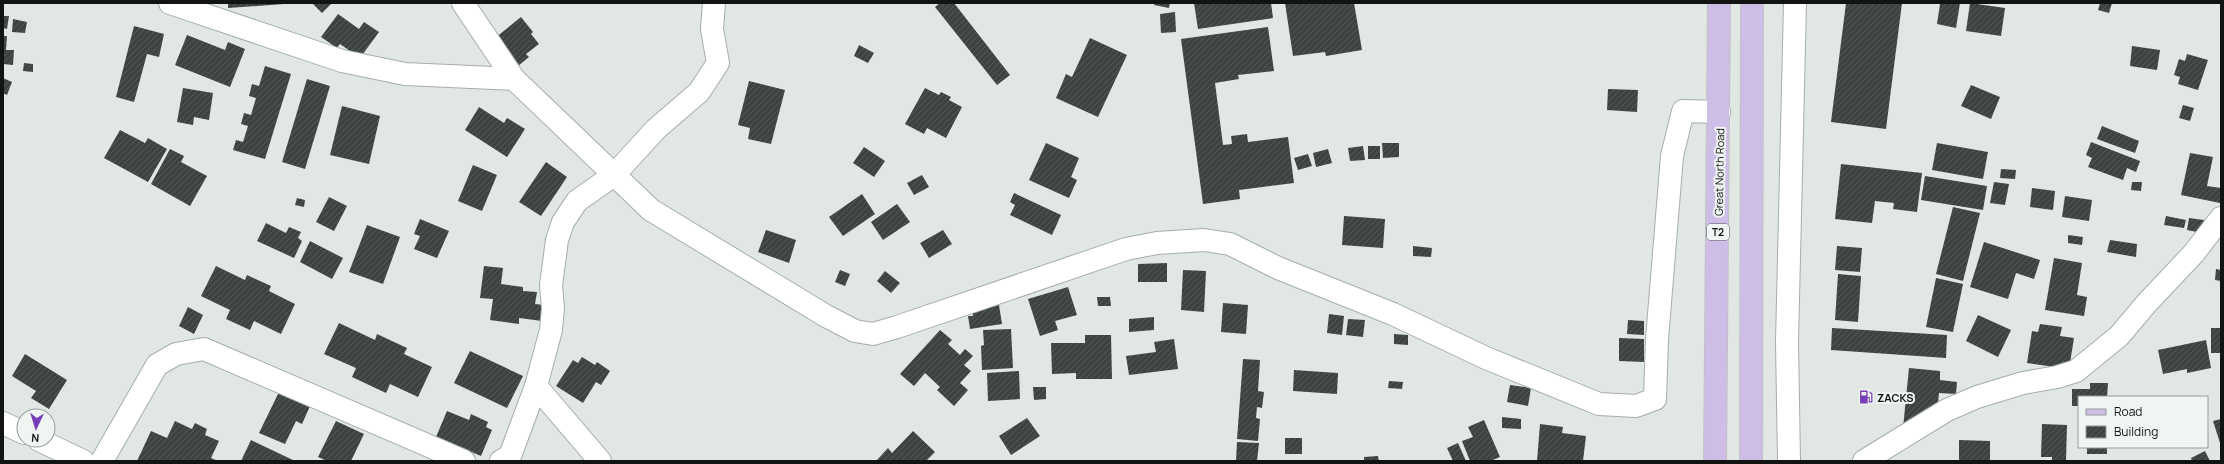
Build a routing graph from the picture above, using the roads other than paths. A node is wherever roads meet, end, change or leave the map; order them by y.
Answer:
1 (170, 3) edge
2 (463, 3) edge
3 (714, 3) edge
4 (1720, 3) edge
5 (1752, 3) edge
6 (1795, 3) edge
7 (514, 79) junction
8 (1719, 112) junction
9 (614, 175) junction
10 (2221, 218) edge
11 (536, 386) junction
12 (3, 423) edge
13 (16, 429) edge
14 (56, 448) edge
15 (83, 461) edge
16 (102, 461) edge
17 (464, 461) edge
18 (501, 461) edge
19 (600, 461) edge
20 (1715, 461) edge
21 (1751, 461) edge
22 (1789, 461) edge
23 (1864, 461) edge

1 - 7 street
2 - 7 street
3 - 9 street
4 - 8 main road, Great North Road / T2
5 - 21 main road
6 - 22 street
7 - 9 street
8 - 9 street
8 - 20 main road, Great North Road / T2
9 - 11 street
10 - 23 street
11 - 18 street
11 - 19 street
12 - 13 street
14 - 15 street
16 - 17 street

